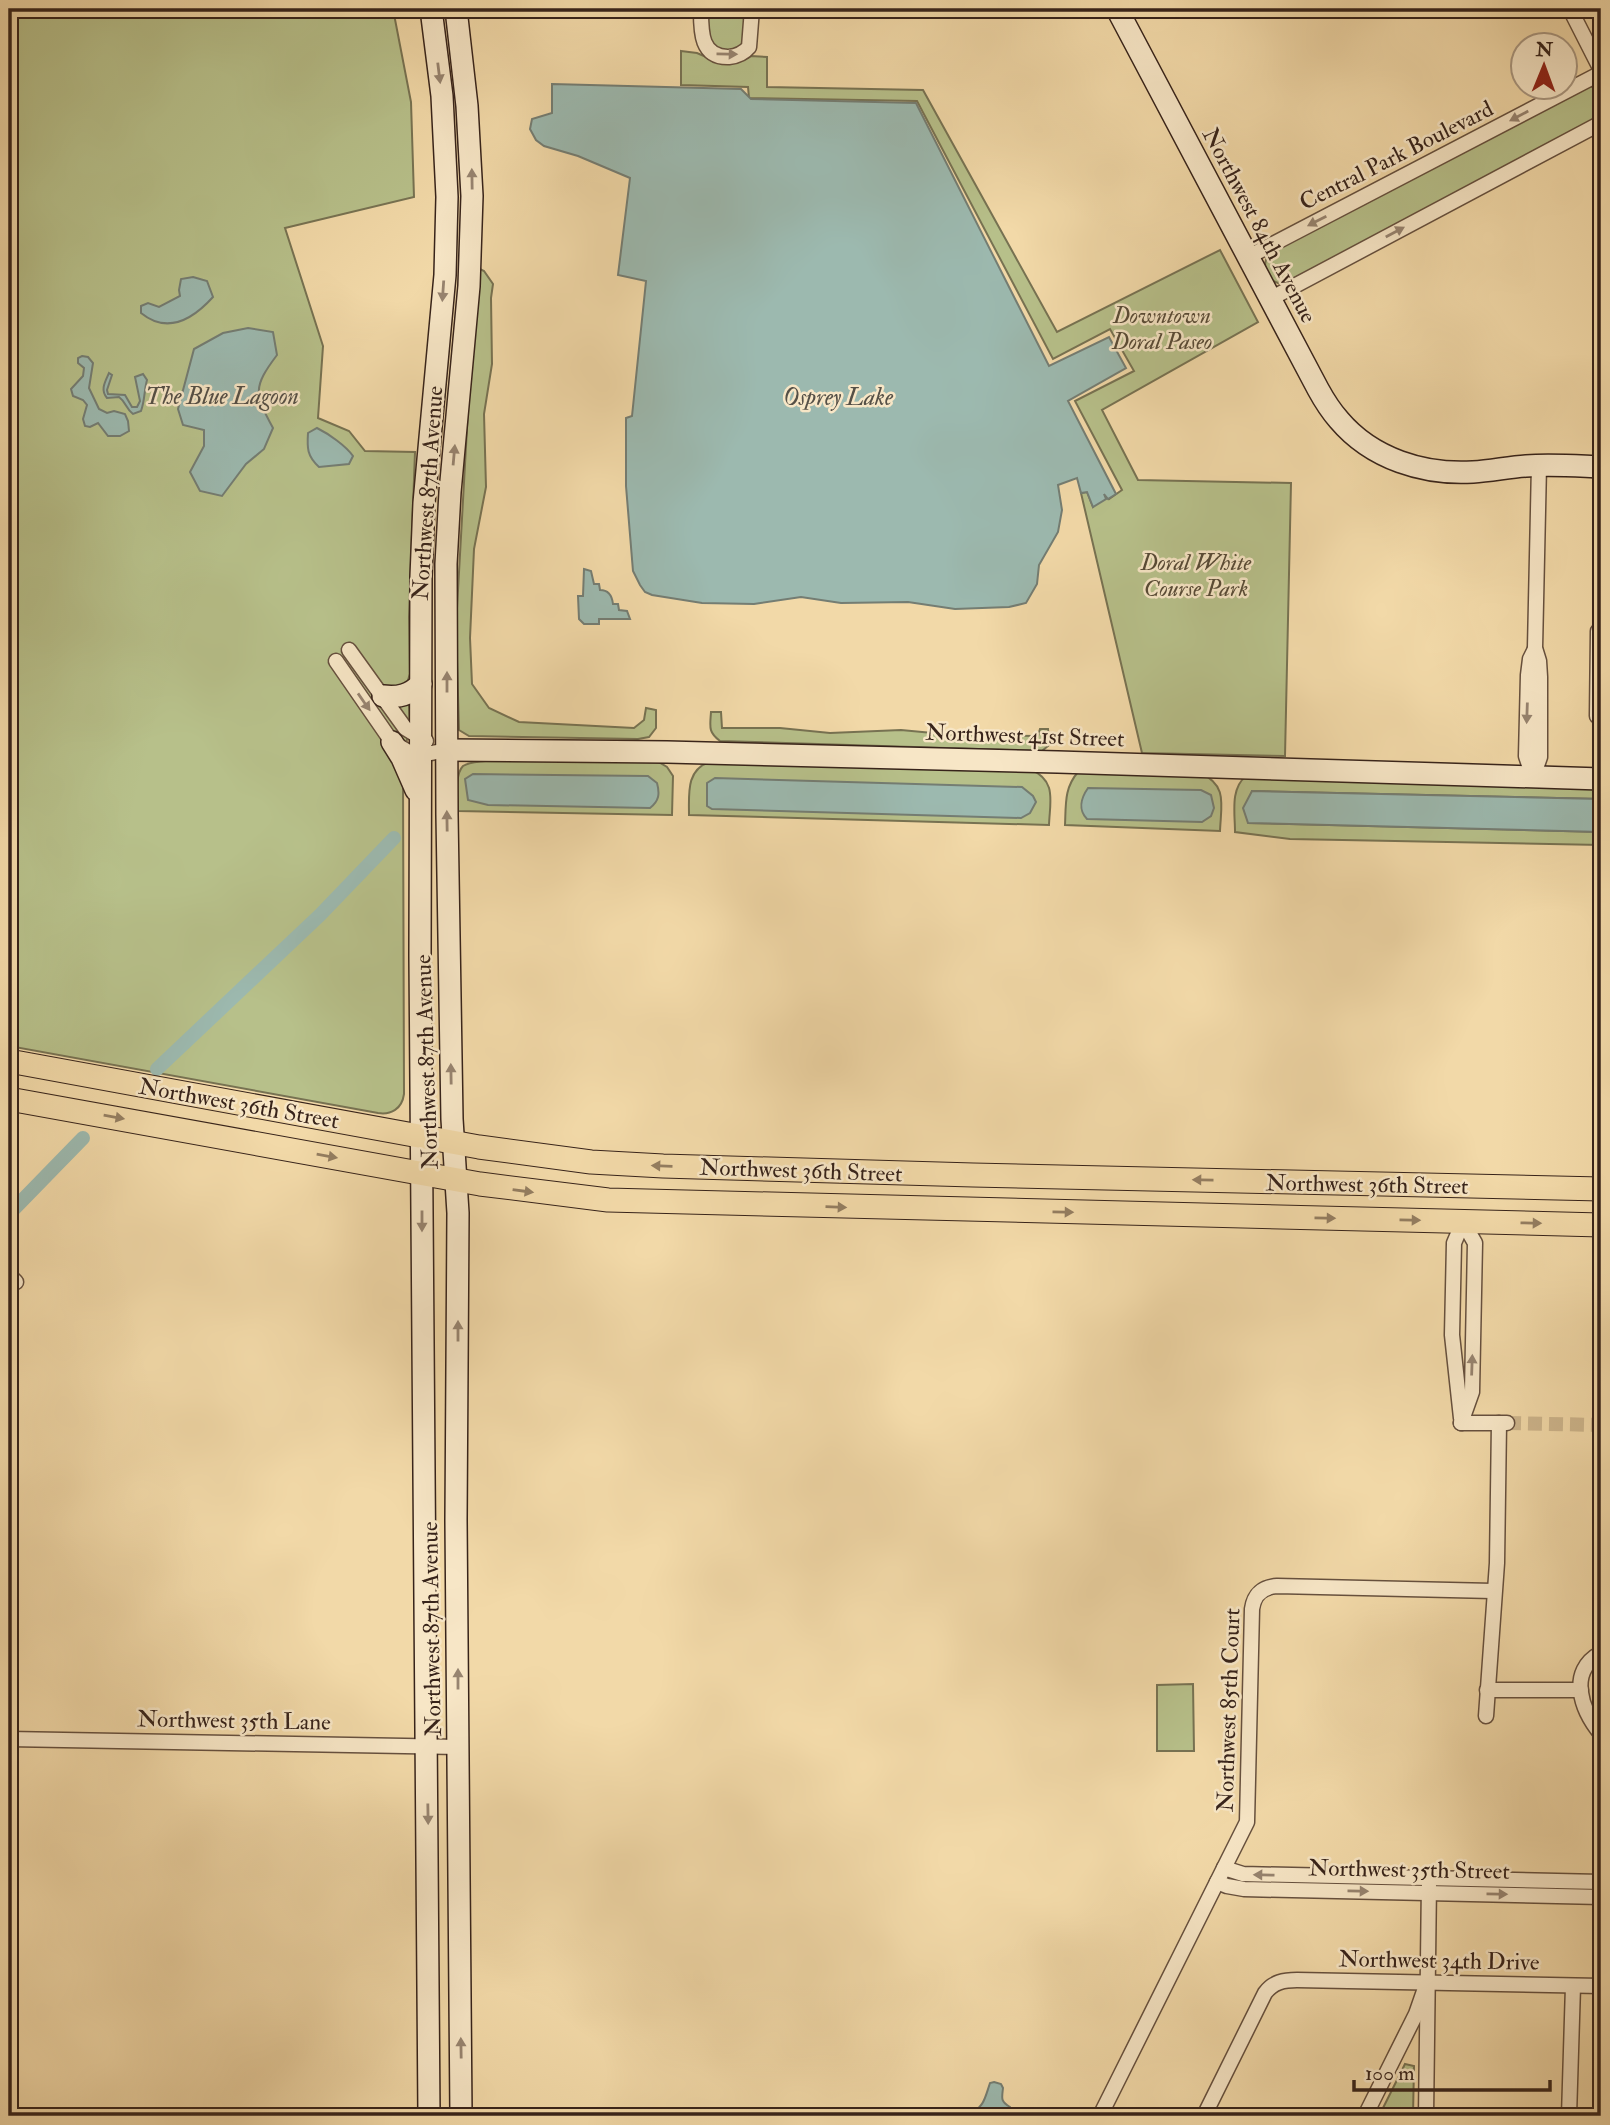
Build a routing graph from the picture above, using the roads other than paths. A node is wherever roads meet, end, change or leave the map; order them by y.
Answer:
1 (431, 9) edge
2 (456, 9) edge
3 (701, 9) edge
4 (752, 9) edge
5 (1117, 9) edge
6 (1570, 9) edge
7 (1601, 72) edge
8 (1601, 123) edge
9 (447, 223) junction
10 (472, 226) junction
11 (1248, 257) junction
12 (1270, 299) junction
13 (1539, 465) junction
14 (1601, 467) edge
15 (1601, 631) edge
16 (349, 650) dead end
17 (336, 661) dead end
18 (421, 684) junction
19 (383, 696) junction
20 (1601, 716) edge
21 (392, 742) junction
22 (421, 747) junction
23 (447, 750) junction
24 (1533, 777) junction
25 (1601, 779) edge
26 (419, 801) junction
27 (419, 887) junction
28 (450, 970) junction
29 (9, 1062) edge
30 (9, 1098) edge
31 (211, 1098) junction
32 (258, 1107) junction
33 (163, 1126) junction
34 (199, 1132) junction
35 (422, 1137) junction
36 (454, 1142) junction
37 (827, 1171) junction
38 (422, 1173) junction
39 (456, 1180) junction
40 (1239, 1181) junction
41 (1463, 1186) junction
42 (1601, 1189) edge
43 (768, 1205) junction
44 (1237, 1216) junction
45 (1463, 1222) junction
46 (1601, 1225) edge
47 (1453, 1305) junction
48 (1474, 1305) junction
49 (1461, 1423) junction
50 (425, 1553) junction
51 (457, 1553) junction
52 (1493, 1591) junction
53 (1601, 1653) edge
54 (1487, 1690) junction
55 (1581, 1690) junction
56 (1486, 1716) dead end
57 (1601, 1734) edge
58 (9, 1740) edge
59 (427, 1746) junction
60 (458, 1747) junction
61 (1221, 1875) junction
62 (1601, 1882) edge
63 (1429, 1885) junction
64 (1601, 1897) edge
65 (1427, 1983) junction
66 (1573, 1986) junction
67 (1601, 1986) edge
68 (429, 2116) edge
69 (461, 2116) edge
70 (1100, 2116) edge
71 (1204, 2116) edge
72 (1365, 2116) edge
73 (1426, 2116) edge
74 (1569, 2116) edge

1 -> 9 main road, Northwest 87th Avenue
10 -> 2 main road, Northwest 87th Avenue
3 -> 4 street
5 - 11 main road, Northwest 84th Avenue
6 - 7 street
7 -> 11 street, Central Park Boulevard
12 -> 8 street
9 - 10 main road
9 -> 18 main road, Northwest 87th Avenue
23 -> 10 main road, Northwest 87th Avenue
11 - 12 main road, Northwest 84th Avenue
12 - 13 main road, Northwest 84th Avenue
13 - 14 main road, Northwest 84th Avenue
13 - 24 street
15 - 20 street
16 - 19 street, Northwest 41st Street
17 -> 21 street
18 - 19 main road
18 - 22 main road, Northwest 87th Avenue
19 - 22 street, Northwest 41st Street
21 - 22 street, Northwest 41st Street
21 - 26 main road
22 - 23 street, Northwest 41st Street
22 - 26 main road, Northwest 87th Avenue
23 - 24 main road, Northwest 41st Street
28 -> 23 main road, Northwest 87th Avenue
24 - 25 main road, Northwest 41st Street
26 - 27 main road, Northwest 87th Avenue
27 - 28 main road
27 - 35 main road, Northwest 87th Avenue
36 -> 28 main road, Northwest 87th Avenue
29 - 31 main road, Northwest 36th Street
30 -> 33 main road, Northwest 36th Street
31 - 32 main road, Northwest 36th Street
31 - 33 main road
32 - 34 main road
32 - 35 main road, Northwest 36th Street
33 - 34 main road, Northwest 36th Street
34 -> 38 main road, Northwest 36th Street
35 - 36 main road, Northwest 36th Street
35 - 38 main road, Northwest 87th Avenue
37 -> 36 main road, Northwest 36th Street
36 - 39 main road, Northwest 87th Avenue
40 -> 37 main road, Northwest 36th Street
37 - 43 main road
38 - 39 main road, Northwest 36th Street
38 -> 50 main road, Northwest 87th Avenue
39 -> 43 main road, Northwest 36th Street
51 -> 39 main road, Northwest 87th Avenue
40 - 41 main road, Northwest 36th Street
40 - 44 main road
41 - 42 main road, Northwest 36th Street
41 - 45 main road
43 -> 44 main road, Northwest 36th Street
44 -> 45 main road, Northwest 36th Street
45 -> 46 main road, Northwest 36th Street
45 - 47 street
45 - 48 street
47 - 48 street
47 - 49 street
49 -> 48 street
49 - 52 street
50 - 51 main road
50 - 59 main road, Northwest 87th Avenue
60 -> 51 main road, Northwest 87th Avenue
52 - 54 street
52 - 61 street, Northwest 85th Court
53 - 55 street
54 - 55 street
54 - 56 street
55 - 57 street
58 - 59 street, Northwest 35th Lane
59 - 60 street, Northwest 35th Lane
59 -> 68 main road, Northwest 87th Avenue
69 -> 60 main road, Northwest 87th Avenue
61 - 63 street, Northwest 35th Street
61 - 70 street, Northwest 85th Court
62 - 63 street, Northwest 35th Street
63 -> 64 street, Northwest 35th Street
63 - 65 street
65 - 66 street, Northwest 34th Drive
65 - 71 street, Northwest 34th Drive
65 - 72 street
65 - 73 street
66 - 67 street, Northwest 34th Drive
66 - 74 street

